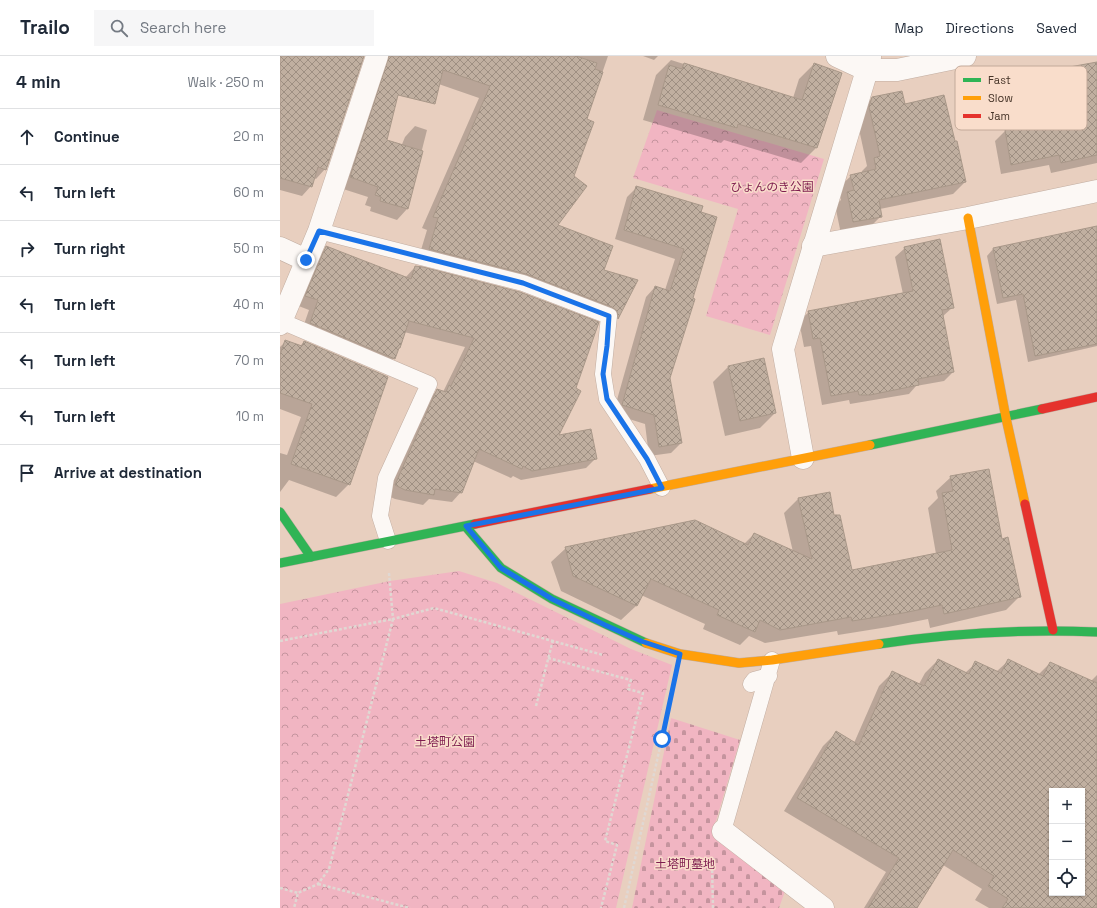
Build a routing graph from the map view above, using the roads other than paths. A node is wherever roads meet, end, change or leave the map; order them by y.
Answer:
1 (377, 56) edge
2 (836, 56) edge
3 (964, 56) edge
4 (869, 63) edge
5 (1097, 191) edge
6 (968, 218) junction
7 (319, 231) junction
8 (813, 246) junction
9 (280, 248) edge
10 (306, 260) junction
11 (281, 323) edge
12 (1097, 397) edge
13 (1006, 418) junction
14 (803, 458) junction
15 (662, 488) junction
16 (280, 512) edge
17 (466, 526) junction
18 (388, 541) junction
19 (311, 557) junction
20 (280, 563) edge
21 (1053, 630) junction
22 (1097, 632) edge
23 (772, 660) junction
24 (769, 676) junction
25 (751, 684) dead end
26 (723, 831) joint
27 (823, 908) edge

1 - 7 street
2 - 4 street
3 - 4 street
4 - 8 street
5 - 6 street
6 - 8 street
6 - 13 street
7 - 10 street
7 - 15 lane
8 - 14 street
9 - 10 street
10 - 11 street
11 - 18 lane
12 - 13 street
13 - 14 street
13 - 21 street
14 - 15 street
15 - 17 street
16 - 19 street
17 - 18 street
17 - 23 street
18 - 19 street
19 - 20 street
21 - 22 street
21 - 23 street
23 - 24 lane
24 - 25 lane
24 - 26 lane
26 - 27 street

